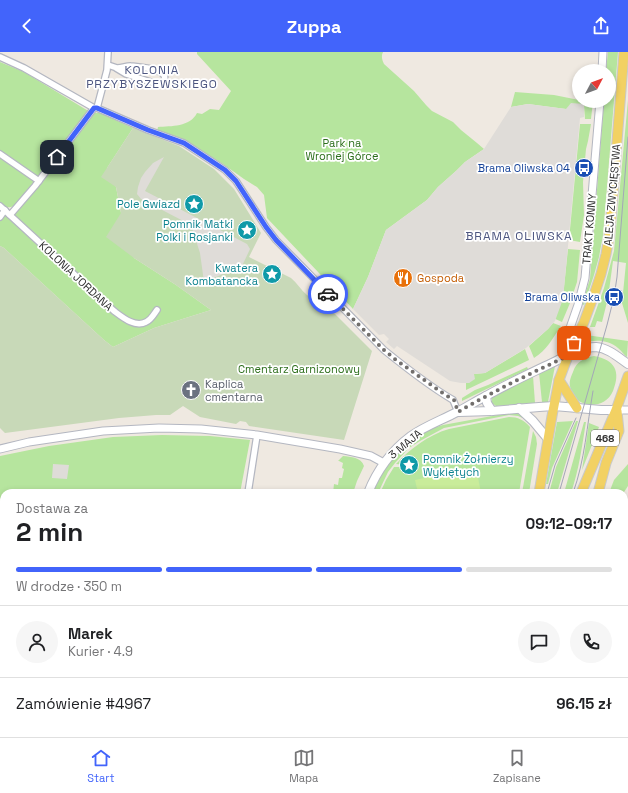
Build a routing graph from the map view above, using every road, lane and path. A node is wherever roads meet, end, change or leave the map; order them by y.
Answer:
1 (108, 52) edge
2 (603, 52) edge
3 (624, 52) edge
4 (0, 57) edge
5 (602, 64) edge
6 (108, 65) junction
7 (116, 68) junction
8 (96, 108) junction
9 (599, 108) edge
10 (0, 154) edge
11 (39, 181) junction
12 (0, 206) edge
13 (5, 210) junction
14 (10, 215) junction
15 (0, 217) edge
16 (157, 310) dead end
17 (568, 356) junction
18 (628, 364) edge
19 (628, 376) edge
20 (559, 380) junction
21 (486, 396) junction
22 (554, 406) junction
23 (519, 408) junction
24 (576, 408) junction
25 (616, 410) junction
26 (628, 410) edge
27 (492, 411) junction
28 (458, 412) junction
29 (257, 435) junction
30 (548, 439) junction
31 (0, 449) edge
32 (384, 463) junction
33 (249, 489) edge
34 (370, 489) edge
35 (540, 489) edge
36 (583, 489) edge
37 (599, 489) edge

1 - 6 street
2 - 5 street
3 - 17 main road, ALEJA ZWYCIĘSTWA
4 - 8 street
6 - 7 street
6 - 8 street
7 - 7 street
8 - 11 street
8 - 28 street
9 - 17 street, TRAKT KONNY
10 - 11 street
11 - 14 street
12 - 13 street, KOLONIA JORDANA
13 - 14 street, KOLONIA JORDANA
13 - 15 street
14 - 16 street, KOLONIA JORDANA
17 - 18 main road, 3 MAJA
17 - 20 main road, ALEJA ZWYCIĘSTWA
17 - 21 main road, 3 MAJA
19 - 25 main road, 468
20 - 22 main road, ALEJA ZWYCIĘSTWA
20 - 24 main road
21 - 27 main road
21 - 28 main road, 3 MAJA
22 - 23 main road, 3 MAJA
22 - 24 main road, 3 MAJA
22 - 30 main road, ALEJA ZWYCIĘSTWA
23 - 27 main road, 3 MAJA
23 - 30 main road
24 - 25 main road, 3 MAJA
25 - 26 street
25 - 36 main road, 468
25 - 37 main road
27 - 28 main road, 3 MAJA
28 - 32 main road, 3 MAJA
29 - 31 street
29 - 32 street
29 - 33 street
30 - 35 main road, ALEJA ZWYCIĘSTWA
32 - 34 main road, 3 MAJA

